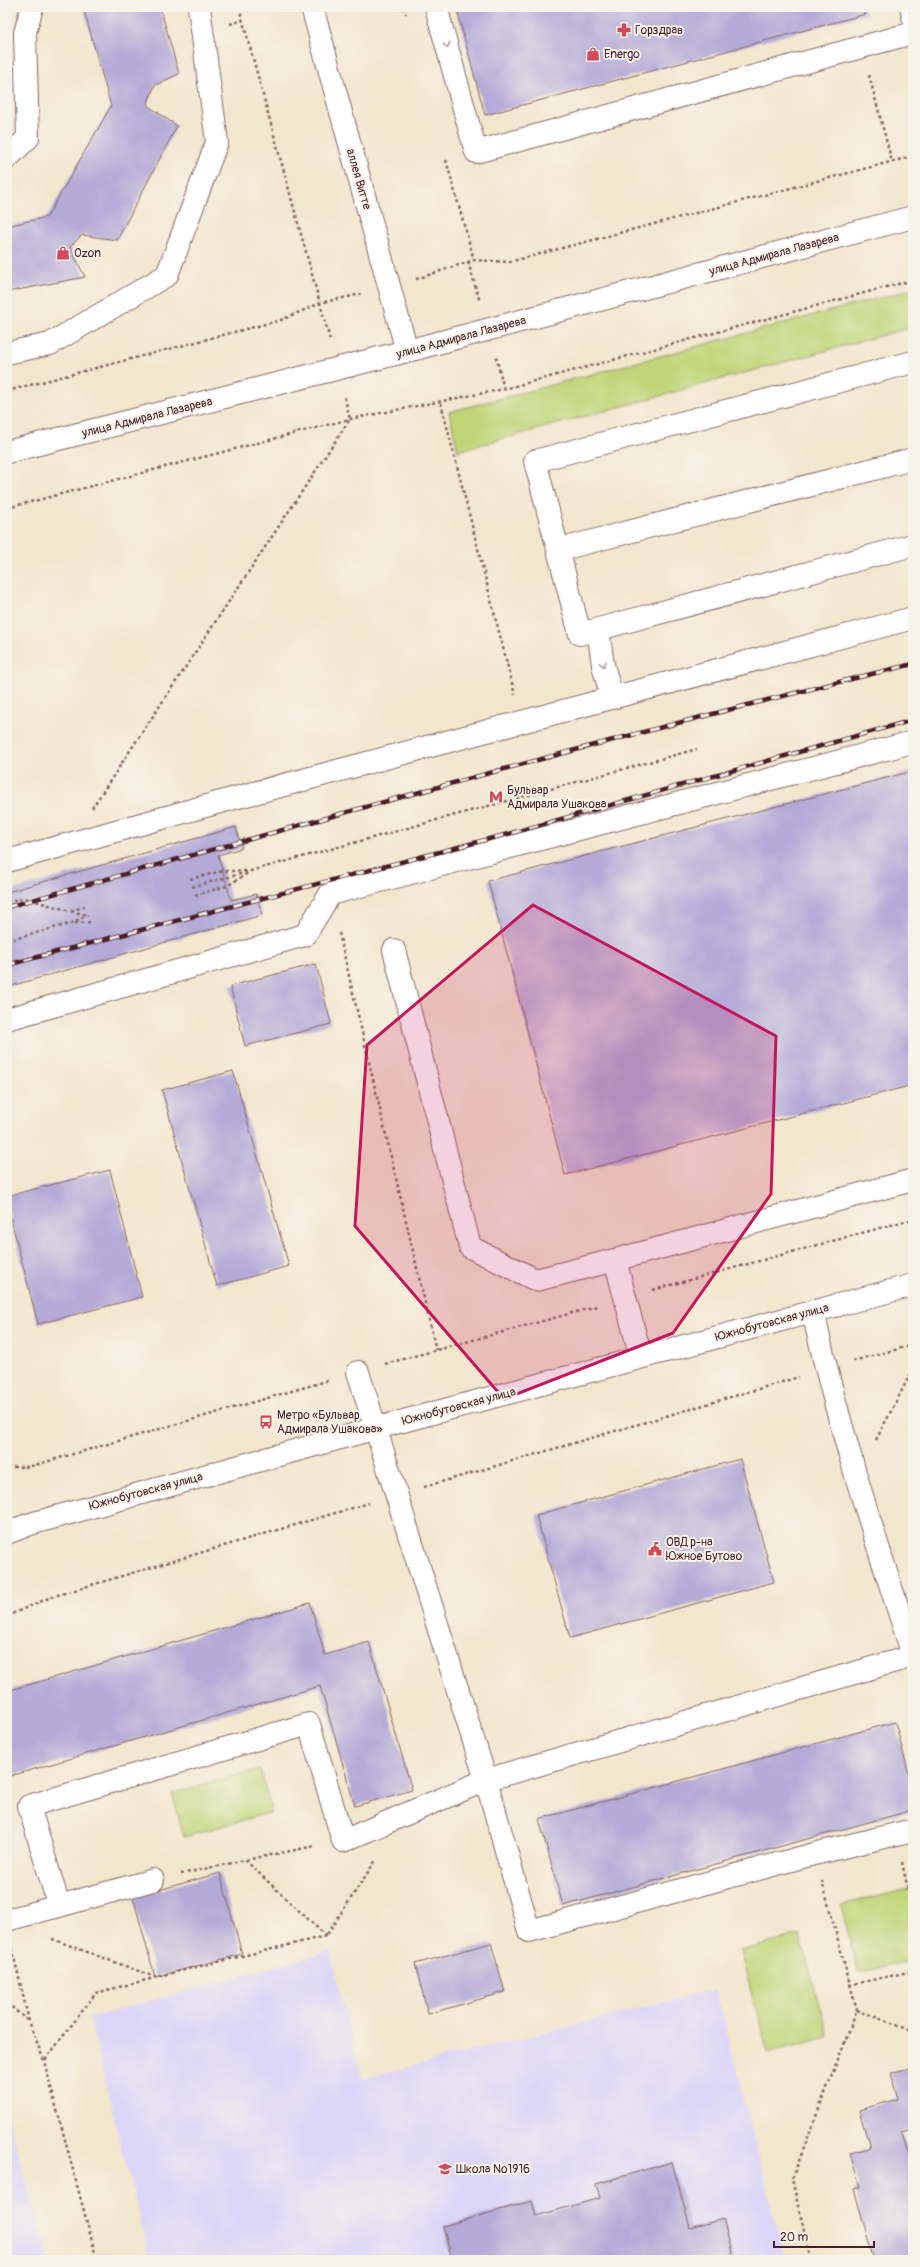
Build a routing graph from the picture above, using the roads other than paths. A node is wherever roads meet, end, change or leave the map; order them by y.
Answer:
1 (32, 7) edge
2 (199, 7) edge
3 (312, 7) edge
4 (436, 7) edge
5 (911, 7) edge
6 (913, 16) edge
7 (913, 33) edge
8 (7, 158) edge
9 (913, 217) edge
10 (407, 351) junction
11 (7, 353) edge
12 (913, 362) edge
13 (7, 452) edge
14 (913, 459) edge
15 (913, 545) edge
16 (558, 550) junction
17 (913, 618) edge
18 (598, 630) junction
19 (612, 698) junction
20 (913, 742) edge
21 (7, 861) edge
22 (394, 950) dead end
23 (7, 1019) edge
24 (913, 1180) edge
25 (615, 1260) junction
26 (913, 1285) edge
27 (813, 1311) junction
28 (641, 1357) junction
29 (358, 1372) road end
30 (377, 1428) junction
31 (7, 1533) edge
32 (913, 1656) edge
33 (486, 1780) junction
34 (913, 1830) edge
35 (153, 1880) road end
36 (59, 1906) junction
37 (7, 1920) edge

1 - 8 street
2 - 11 street
3 - 10 street, аллея Витте
4 -> 7 street
5 - 6 street
9 - 10 street, улица Адмирала Лазарева
10 - 13 street, улица Адмирала Лазарева
12 - 16 street
14 - 16 street
15 - 18 street
16 - 18 street
17 - 19 street
18 -> 19 street
19 - 21 street
20 - 23 street
22 - 25 street
24 - 25 street
25 - 28 street
26 - 27 street, Южнобутовская улица
27 - 28 street, Южнобутовская улица
27 - 32 street
28 - 30 street, Южнобутовская улица
29 - 30 street
30 - 31 street, Южнобутовская улица
30 - 33 street
32 - 33 street
33 - 34 street
33 - 36 street
35 - 36 street
36 - 37 street

